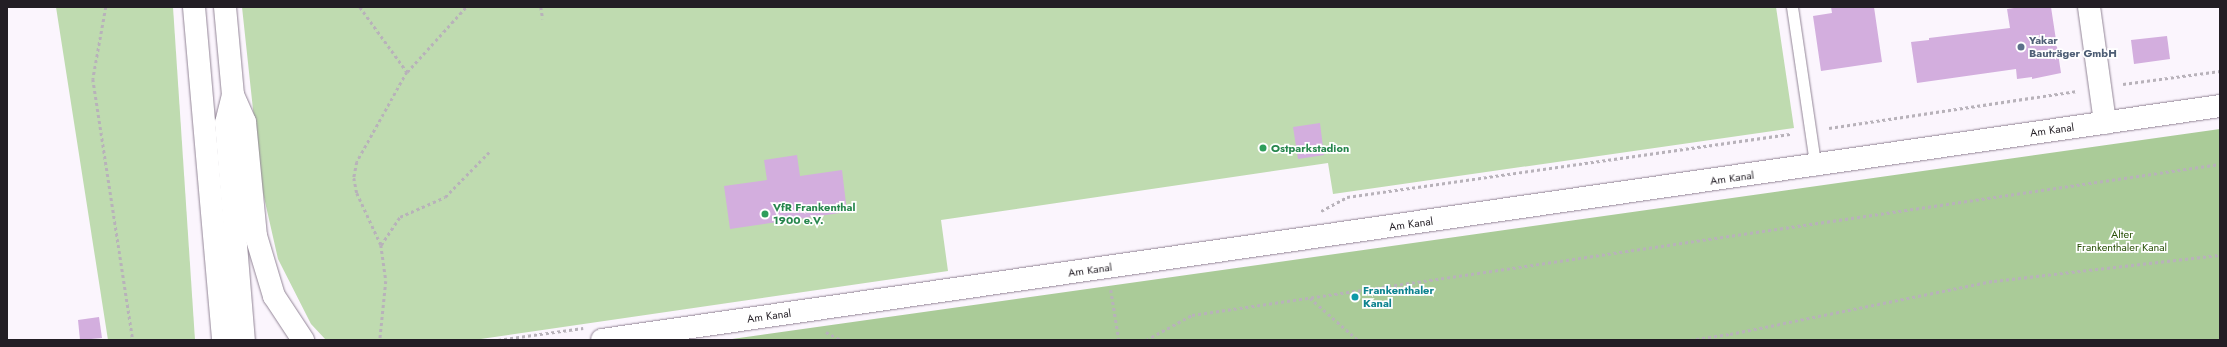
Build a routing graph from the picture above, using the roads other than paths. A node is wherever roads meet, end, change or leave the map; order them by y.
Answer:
1 (194, 7) edge
2 (225, 7) edge
3 (1792, 7) edge
4 (2089, 7) edge
5 (233, 95) junction
6 (2220, 106) edge
7 (2105, 123) junction
8 (1816, 170) junction
9 (223, 340) edge
10 (244, 340) edge
11 (302, 340) edge
12 (602, 340) edge

1 - 9 main road
2 - 5 main road
3 - 8 lane
4 - 7 main road
5 - 10 main road
5 - 11 main road
6 - 7 main road, Am Kanal
7 - 8 main road, Am Kanal
8 - 12 main road, Am Kanal

